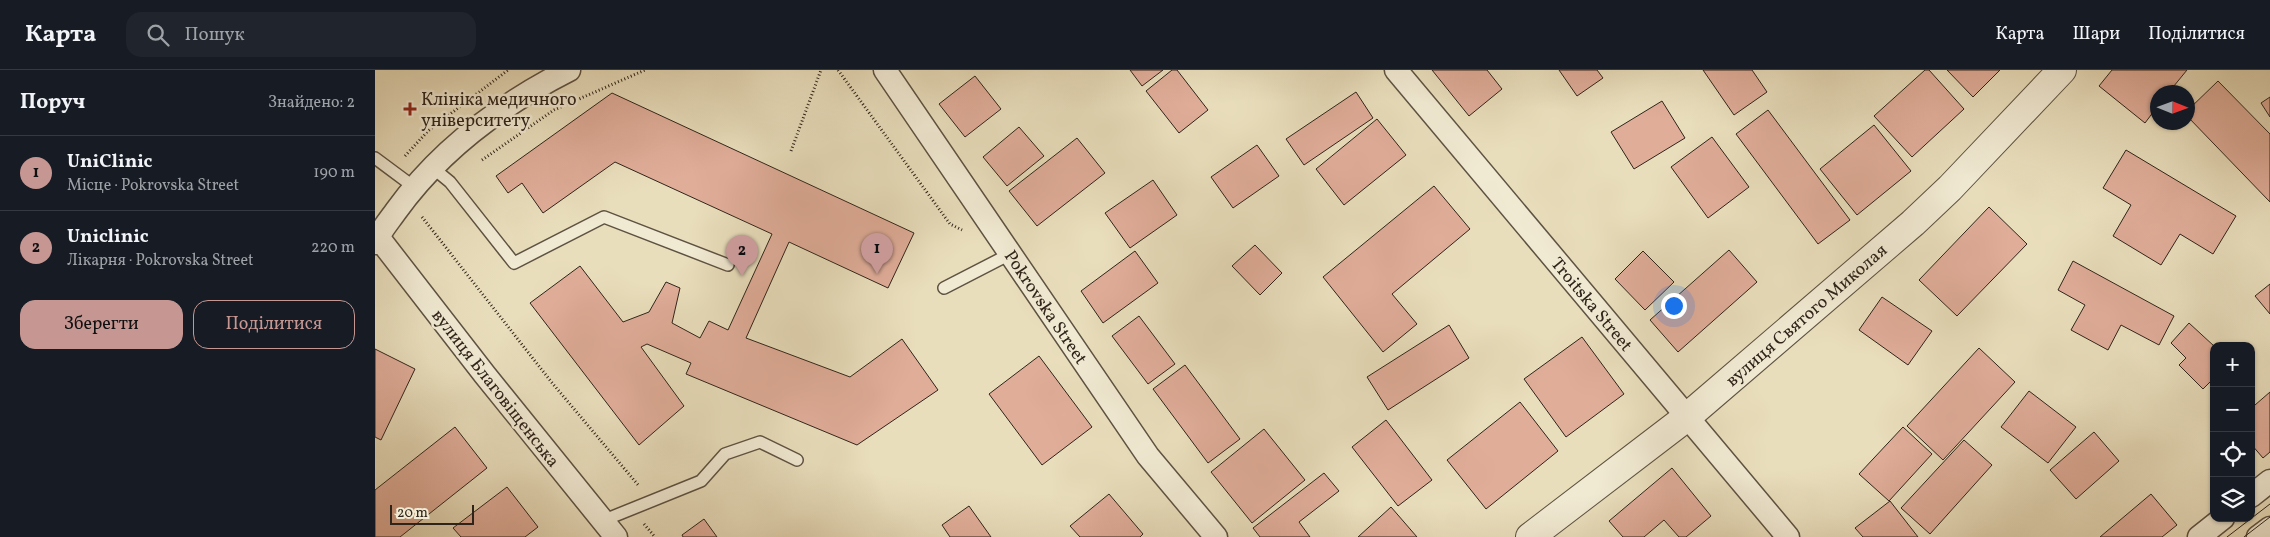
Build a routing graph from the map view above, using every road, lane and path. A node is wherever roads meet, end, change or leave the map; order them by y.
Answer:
1 (569, 70) edge
2 (645, 70) edge
3 (821, 70) edge
4 (838, 70) edge
5 (885, 70) edge
6 (1396, 70) edge
7 (2062, 70) edge
8 (791, 151) dead end
9 (375, 158) edge
10 (441, 175) junction
11 (413, 187) junction
12 (417, 210) dead end
13 (967, 233) dead end
14 (376, 240) edge
15 (1010, 254) junction
16 (728, 265) dead end
17 (944, 288) dead end
18 (1687, 417) junction
19 (797, 460) dead end
20 (2270, 482) edge
21 (2255, 493) edge
22 (642, 506) junction
23 (2218, 522) edge
24 (2270, 528) edge
25 (609, 529) edge
26 (655, 537) edge
27 (1216, 537) edge
28 (1530, 537) edge
29 (1788, 537) edge
30 (2199, 537) edge
31 (2258, 537) edge

1 - 10 street
2 - 10 path
3 - 8 path
4 - 13 path
5 - 15 street, Pokrovska Street
6 - 18 street, Troitska Street
7 - 18 street, вулиця Святого Миколая
9 - 11 lane
10 - 11 street
10 - 16 lane
11 - 14 street
12 - 22 path
14 - 25 street, вулиця Благовіщенська
15 - 17 lane
15 - 27 street, Pokrovska Street
18 - 28 street, вулиця Святого Миколая
18 - 29 street, Troitska Street
19 - 22 lane
20 - 21 street
22 - 25 lane
22 - 26 path
23 - 30 street
24 - 31 street

